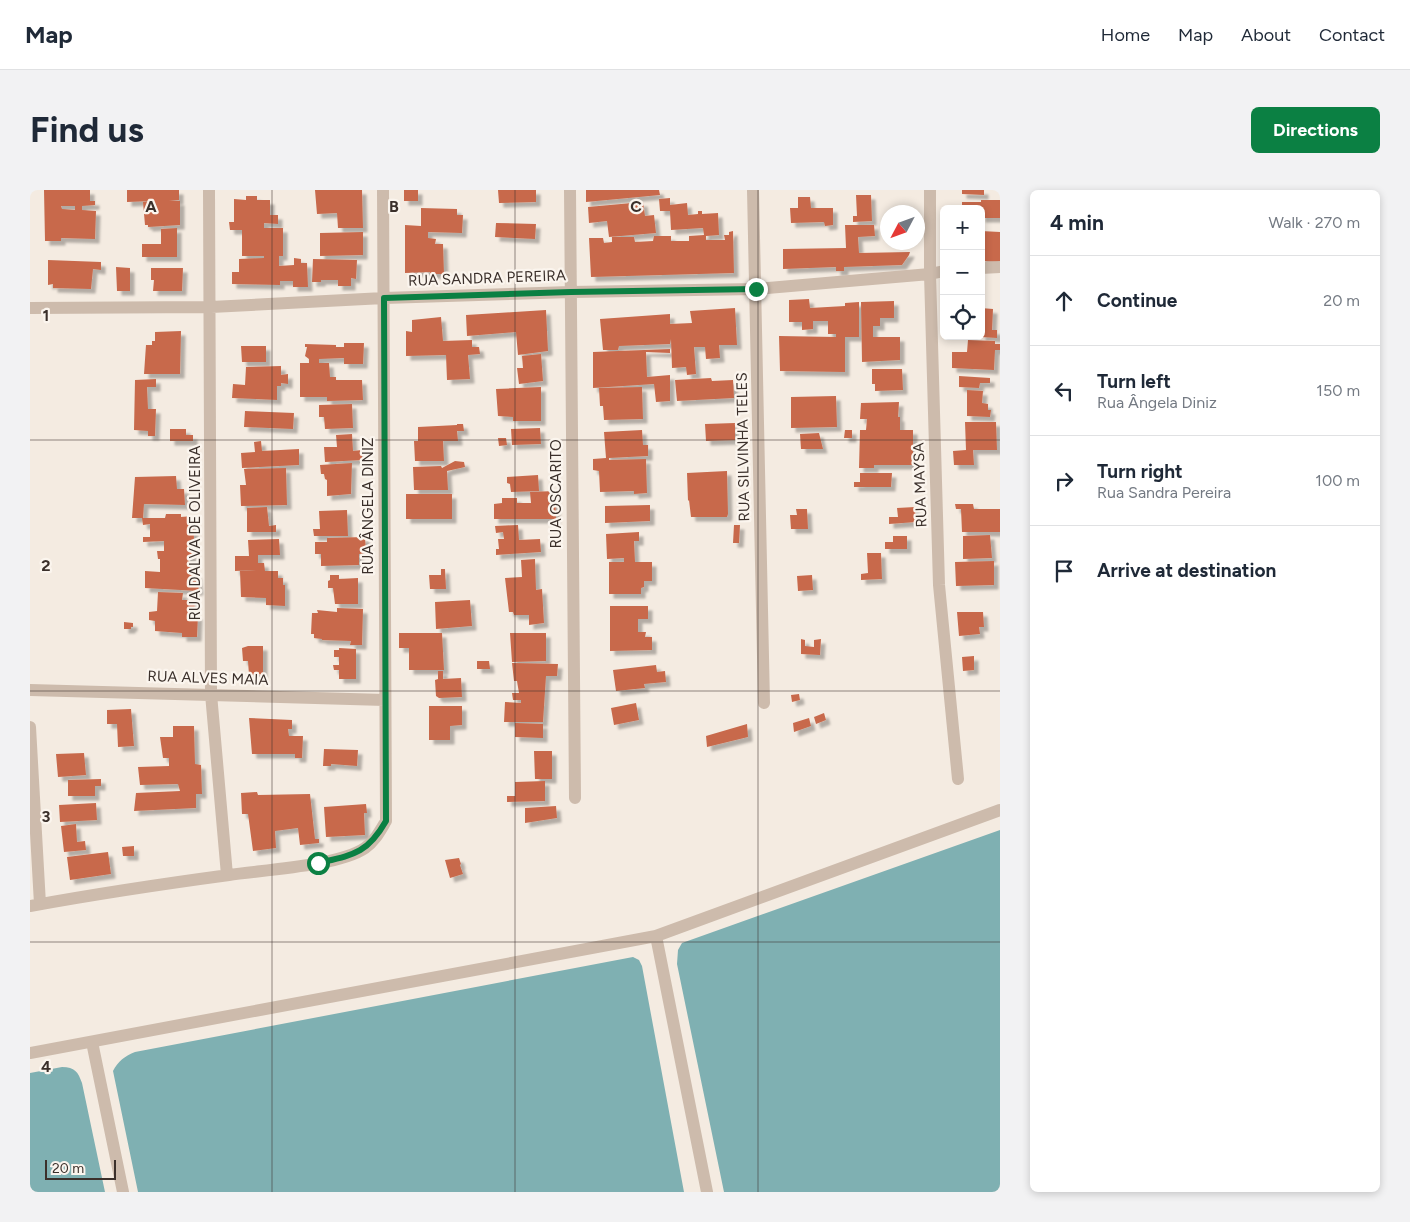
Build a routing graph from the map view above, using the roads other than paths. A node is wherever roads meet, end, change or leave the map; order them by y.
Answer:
1 (209, 190) edge
2 (384, 190) edge
3 (570, 190) edge
4 (753, 190) edge
5 (930, 190) edge
6 (1000, 267) edge
7 (985, 268) edge
8 (940, 272) edge
9 (930, 274) junction
10 (756, 289) junction
11 (571, 292) junction
12 (384, 298) junction
13 (211, 307) junction
14 (30, 308) edge
15 (30, 690) edge
16 (211, 694) junction
17 (385, 700) junction
18 (764, 703) dead end
19 (30, 727) edge
20 (958, 779) dead end
21 (575, 798) dead end
22 (1000, 810) edge
23 (227, 875) junction
24 (35, 905) edge
25 (656, 936) junction
26 (92, 1042) junction
27 (30, 1053) edge
28 (123, 1192) edge
29 (707, 1192) edge

1 - 13 street, RUA DALVA DE OLIVEIRA
2 - 12 street, RUA ÂNGELA DINIZ
3 - 11 street, RUA OSCARITO
4 - 10 street, RUA SILVINHA TELES
5 - 9 street, RUA MAYSA
6 - 7 street
8 - 9 street, RUA SANDRA PEREIRA
9 - 10 street, RUA SANDRA PEREIRA
9 - 20 street, RUA MAYSA
10 - 11 street, RUA SANDRA PEREIRA
10 - 18 street, RUA SILVINHA TELES
11 - 12 street, RUA SANDRA PEREIRA
11 - 21 street, RUA OSCARITO
12 - 13 street, RUA SANDRA PEREIRA
12 - 17 street, RUA ÂNGELA DINIZ
13 - 14 street, RUA SANDRA PEREIRA
13 - 16 street, RUA DALVA DE OLIVEIRA
15 - 16 street, RUA ALVES MAIA
16 - 17 street, RUA ALVES MAIA
16 - 23 street, RUA DALVA DE OLIVEIRA
17 - 23 street, RUA ÂNGELA DINIZ
19 - 24 street
22 - 25 street
23 - 24 street
25 - 26 street
25 - 29 street
26 - 27 street
26 - 28 street

